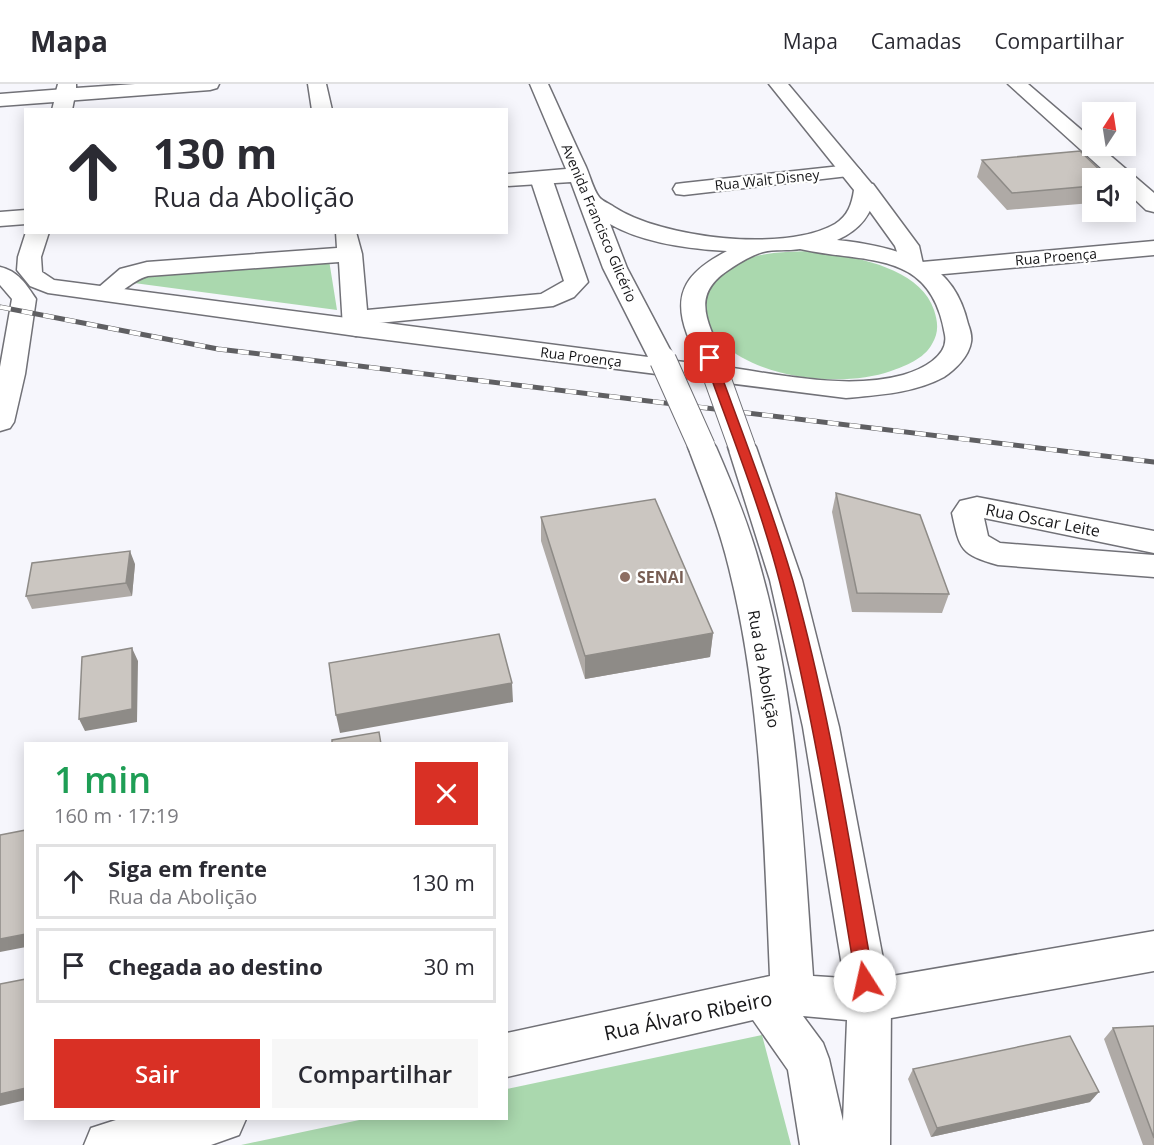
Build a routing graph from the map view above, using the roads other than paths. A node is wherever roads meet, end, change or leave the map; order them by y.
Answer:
1 (210, 84) edge
2 (317, 84) edge
3 (539, 84) edge
4 (778, 84) edge
5 (1017, 84) edge
6 (65, 96) edge
7 (0, 100) edge
8 (322, 108) edge
9 (1112, 168) edge
10 (850, 171) junction
11 (578, 175) junction
12 (541, 178) junction
13 (508, 180) edge
14 (684, 189) dead end
15 (865, 189) junction
16 (1136, 189) edge
17 (590, 201) junction
18 (1154, 205) edge
19 (24, 218) edge
20 (0, 219) edge
21 (37, 234) edge
22 (348, 243) edge
23 (804, 243) junction
24 (754, 248) junction
25 (1154, 248) edge
26 (917, 267) junction
27 (0, 274) edge
28 (104, 293) junction
29 (356, 323) junction
30 (663, 360) joint
31 (0, 422) edge
32 (1154, 543) edge
33 (1154, 566) edge
34 (1154, 951) edge
35 (778, 996) junction
36 (869, 1001) junction
37 (508, 1055) edge
38 (219, 1120) edge
39 (108, 1145) edge
40 (824, 1145) edge
41 (866, 1145) edge

1 - 6 main road
2 - 8 main road
3 - 11 main road, Avenida Francisco Glicério
4 - 10 main road
5 - 9 main road
6 - 7 main road
10 - 14 main road, Rua Walt Disney
10 - 15 main road
11 - 12 main road
11 - 17 main road, Avenida Francisco Glicério
12 - 13 main road
12 - 29 main road, Rua Proença
15 - 23 main road
15 - 26 main road
16 - 18 main road
17 - 24 main road
17 - 30 main road, Avenida Francisco Glicério
19 - 20 main road
21 - 28 main road, Rua Proença
22 - 28 main road
22 - 29 main road
23 - 24 main road
23 - 26 main road, Rua Proença
24 - 36 main road, bridge
25 - 26 main road, Rua Proença
26 - 29 main road, Rua Proença
27 - 31 main road
28 - 29 main road, Rua Proença
30 - 35 main road, Rua da Abolição, bridge
32 - 33 main road, Rua Oscar Leite
34 - 36 main road, Rua Álvaro Ribeiro
35 - 36 main road, Rua Álvaro Ribeiro
35 - 37 main road, Rua Álvaro Ribeiro
35 - 40 main road
36 - 41 main road
38 - 39 main road

